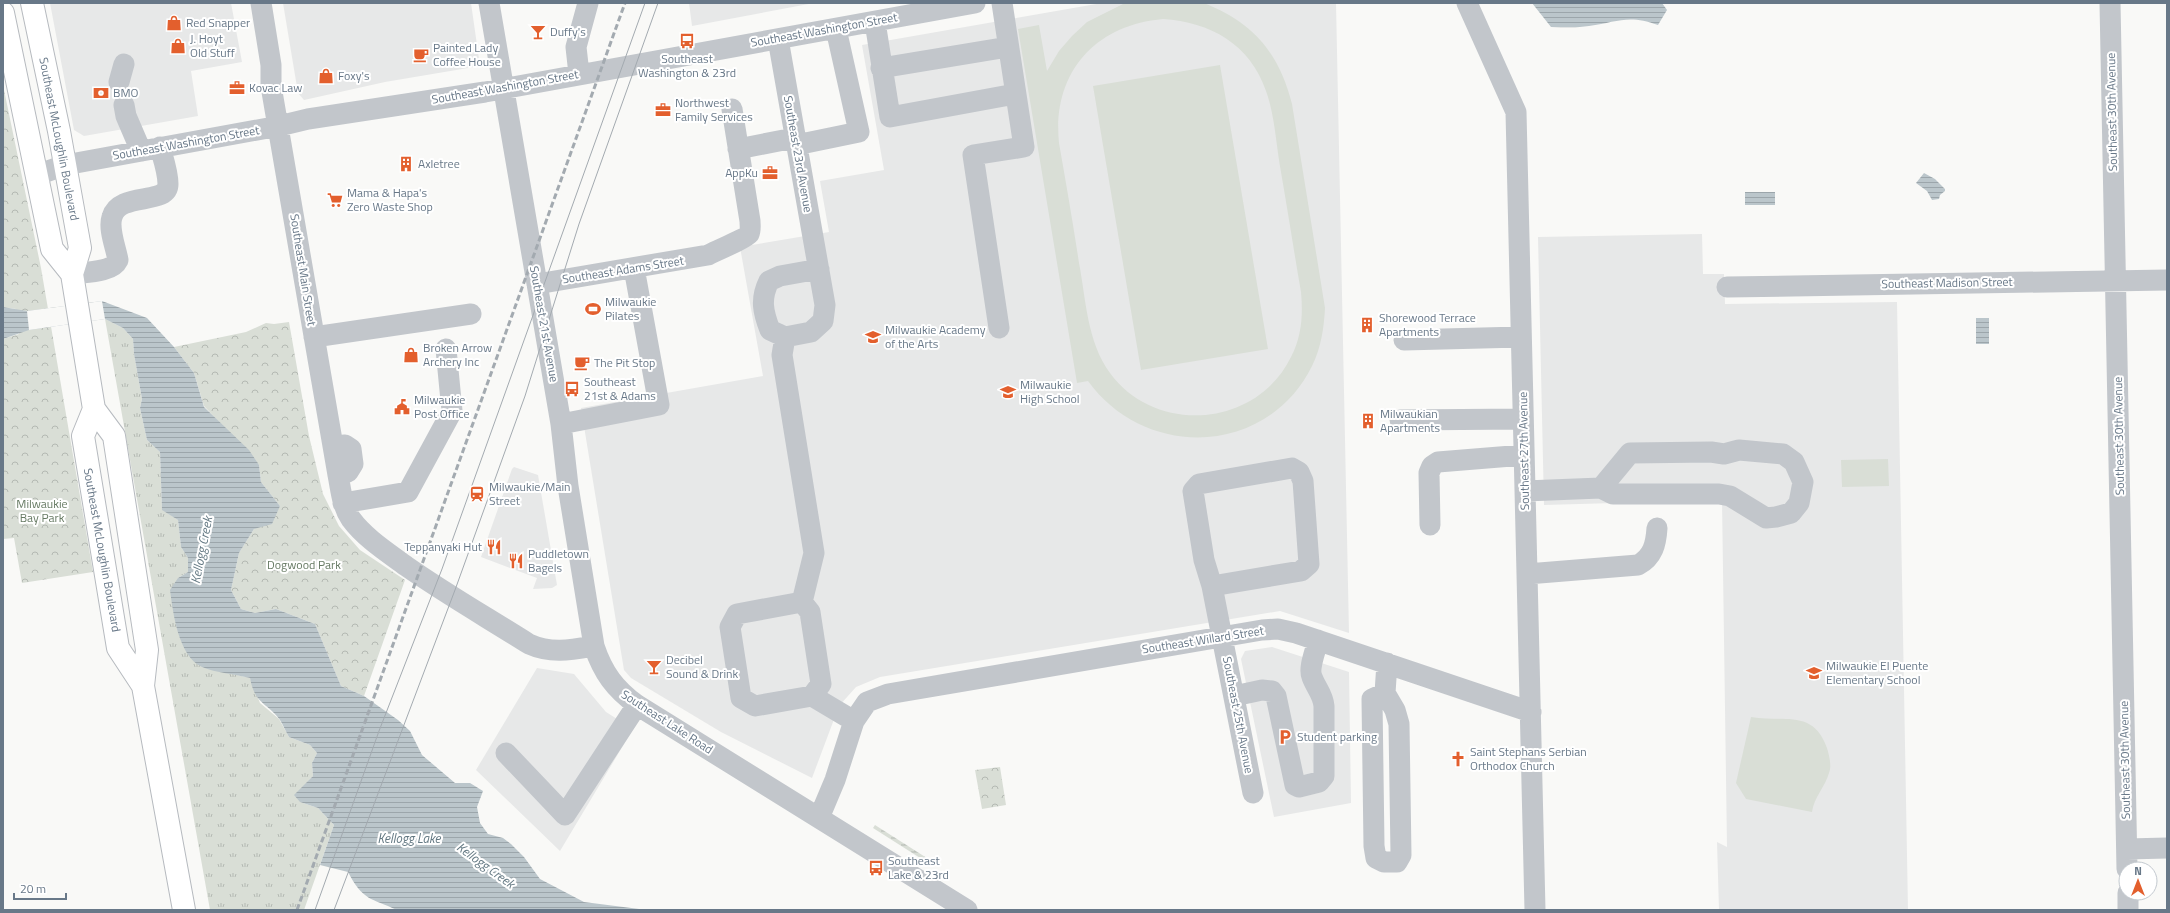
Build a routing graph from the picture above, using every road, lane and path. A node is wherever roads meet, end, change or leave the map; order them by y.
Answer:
1 (32, 3) edge
2 (262, 3) edge
3 (489, 3) edge
4 (588, 3) edge
5 (975, 3) edge
6 (1002, 3) edge
7 (1467, 3) edge
8 (2110, 3) edge
9 (948, 5) edge
10 (907, 9) edge
11 (3, 13) edge
12 (875, 22) junction
13 (836, 28) junction
14 (778, 39) junction
15 (1008, 47) junction
16 (881, 68) junction
17 (579, 74) junction
18 (504, 87) junction
19 (1016, 94) junction
20 (124, 105) dead end
21 (732, 109) dead end
22 (279, 126) junction
23 (795, 141) junction
24 (738, 148) junction
25 (151, 149) junction
26 (65, 165) junction
27 (37, 175) junction
28 (634, 268) junction
29 (819, 269) junction
30 (72, 274) junction
31 (2116, 280) junction
32 (2167, 280) edge
33 (537, 284) junction
34 (1727, 287) dead end
35 (471, 314) dead end
36 (999, 328) dead end
37 (314, 337) junction
38 (785, 337) junction
39 (1521, 337) junction
40 (1404, 340) dead end
41 (446, 349) dead end
42 (94, 409) junction
43 (1523, 419) junction
44 (1400, 420) dead end
45 (561, 424) junction
46 (1524, 455) junction
47 (87, 461) junction
48 (1601, 488) junction
49 (1525, 491) junction
50 (343, 503) junction
51 (127, 524) junction
52 (1430, 525) dead end
53 (1657, 528) dead end
54 (1527, 574) junction
55 (1212, 586) junction
56 (802, 602) junction
57 (1222, 636) junction
58 (1318, 640) junction
59 (594, 646) junction
60 (1387, 663) junction
61 (143, 686) junction
62 (1385, 693) junction
63 (812, 696) junction
64 (1234, 696) junction
65 (638, 705) junction
66 (1531, 712) junction
67 (854, 721) junction
68 (506, 753) dead end
69 (1253, 794) dead end
70 (819, 818) junction
71 (2167, 848) edge
72 (2127, 859) edge
73 (184, 910) edge
74 (967, 910) edge
75 (1535, 910) edge

1 - 26 main road, Southeast McLoughlin Boulevard
2 - 22 street, Southeast Main Street
3 - 18 street, Southeast 21st Avenue
4 - 17 street
5 - 9 street, Southeast Washington Street
6 - 15 street
7 - 39 street, Southeast 27th Avenue
8 - 31 street, Southeast 30th Avenue
9 - 10 street, Southeast Washington Street
10 - 12 street, Southeast Washington Street
11 - 27 main road, Southeast McLoughlin Boulevard
12 - 13 street, Southeast Washington Street
12 - 16 street
13 - 14 street, Southeast Washington Street
13 - 23 street
14 - 17 street, Southeast Washington Street
14 - 23 street, Southeast 23rd Avenue
15 - 16 street
15 - 19 street
16 - 19 street
17 - 18 street, Southeast Washington Street
18 - 22 street, Southeast Washington Street
18 - 33 street, Southeast 21st Avenue
19 - 36 street
20 - 25 street
21 - 24 street
22 - 25 street, Southeast Washington Street
22 - 37 street, Southeast Main Street
23 - 24 street
23 - 29 street, Southeast 23rd Avenue
24 - 28 street, Southeast Adams Street
25 - 26 street, Southeast Washington Street
25 - 30 street
26 - 27 street, Southeast Washington Street
26 - 30 main road, Southeast McLoughlin Boulevard
27 - 30 main road, Southeast McLoughlin Boulevard
28 - 33 street, Southeast Adams Street
28 - 45 street
29 - 38 street
29 - 38 street
30 - 42 main road, Southeast McLoughlin Boulevard
31 - 32 street, Southeast Madison Street
31 - 34 street, Southeast Madison Street
31 - 72 street, Southeast 30th Avenue
33 - 45 street, Southeast 21st Avenue
35 - 37 street
37 - 50 street, Southeast Main Street
38 - 56 street
39 - 40 street
39 - 43 street, Southeast 27th Avenue
41 - 50 street
42 - 47 main road, Southeast McLoughlin Boulevard
42 - 51 main road, Southeast McLoughlin Boulevard
43 - 44 street
43 - 46 street, Southeast 27th Avenue
45 - 59 street, Southeast 21st Avenue
46 - 49 street, Southeast 27th Avenue
46 - 52 street
47 - 51 main road
47 - 61 main road, Southeast McLoughlin Boulevard
48 - 48 street
48 - 49 street
49 - 54 street, Southeast 27th Avenue
50 - 59 street, Southeast Main Street
51 - 61 main road, Southeast McLoughlin Boulevard
53 - 54 street
54 - 66 street, Southeast 27th Avenue
55 - 55 street, Southeast 25th Avenue
55 - 57 street, Southeast 25th Avenue
56 - 63 street
56 - 63 street
57 - 58 street, Southeast Willard Street
57 - 64 street, Southeast 25th Avenue
57 - 67 street, Southeast Willard Street
58 - 60 street, Southeast Willard Street
58 - 64 street
59 - 65 street, Southeast Lake Road
60 - 62 street
60 - 66 street, Southeast Willard Street
61 - 73 main road, Southeast McLoughlin Boulevard
62 - 62 street
63 - 67 street
64 - 69 street, Southeast 25th Avenue
65 - 68 street
65 - 70 street, Southeast Lake Road
66 - 75 street, Southeast 27th Avenue
67 - 70 street
70 - 74 street, Southeast Lake Road
71 - 72 street

